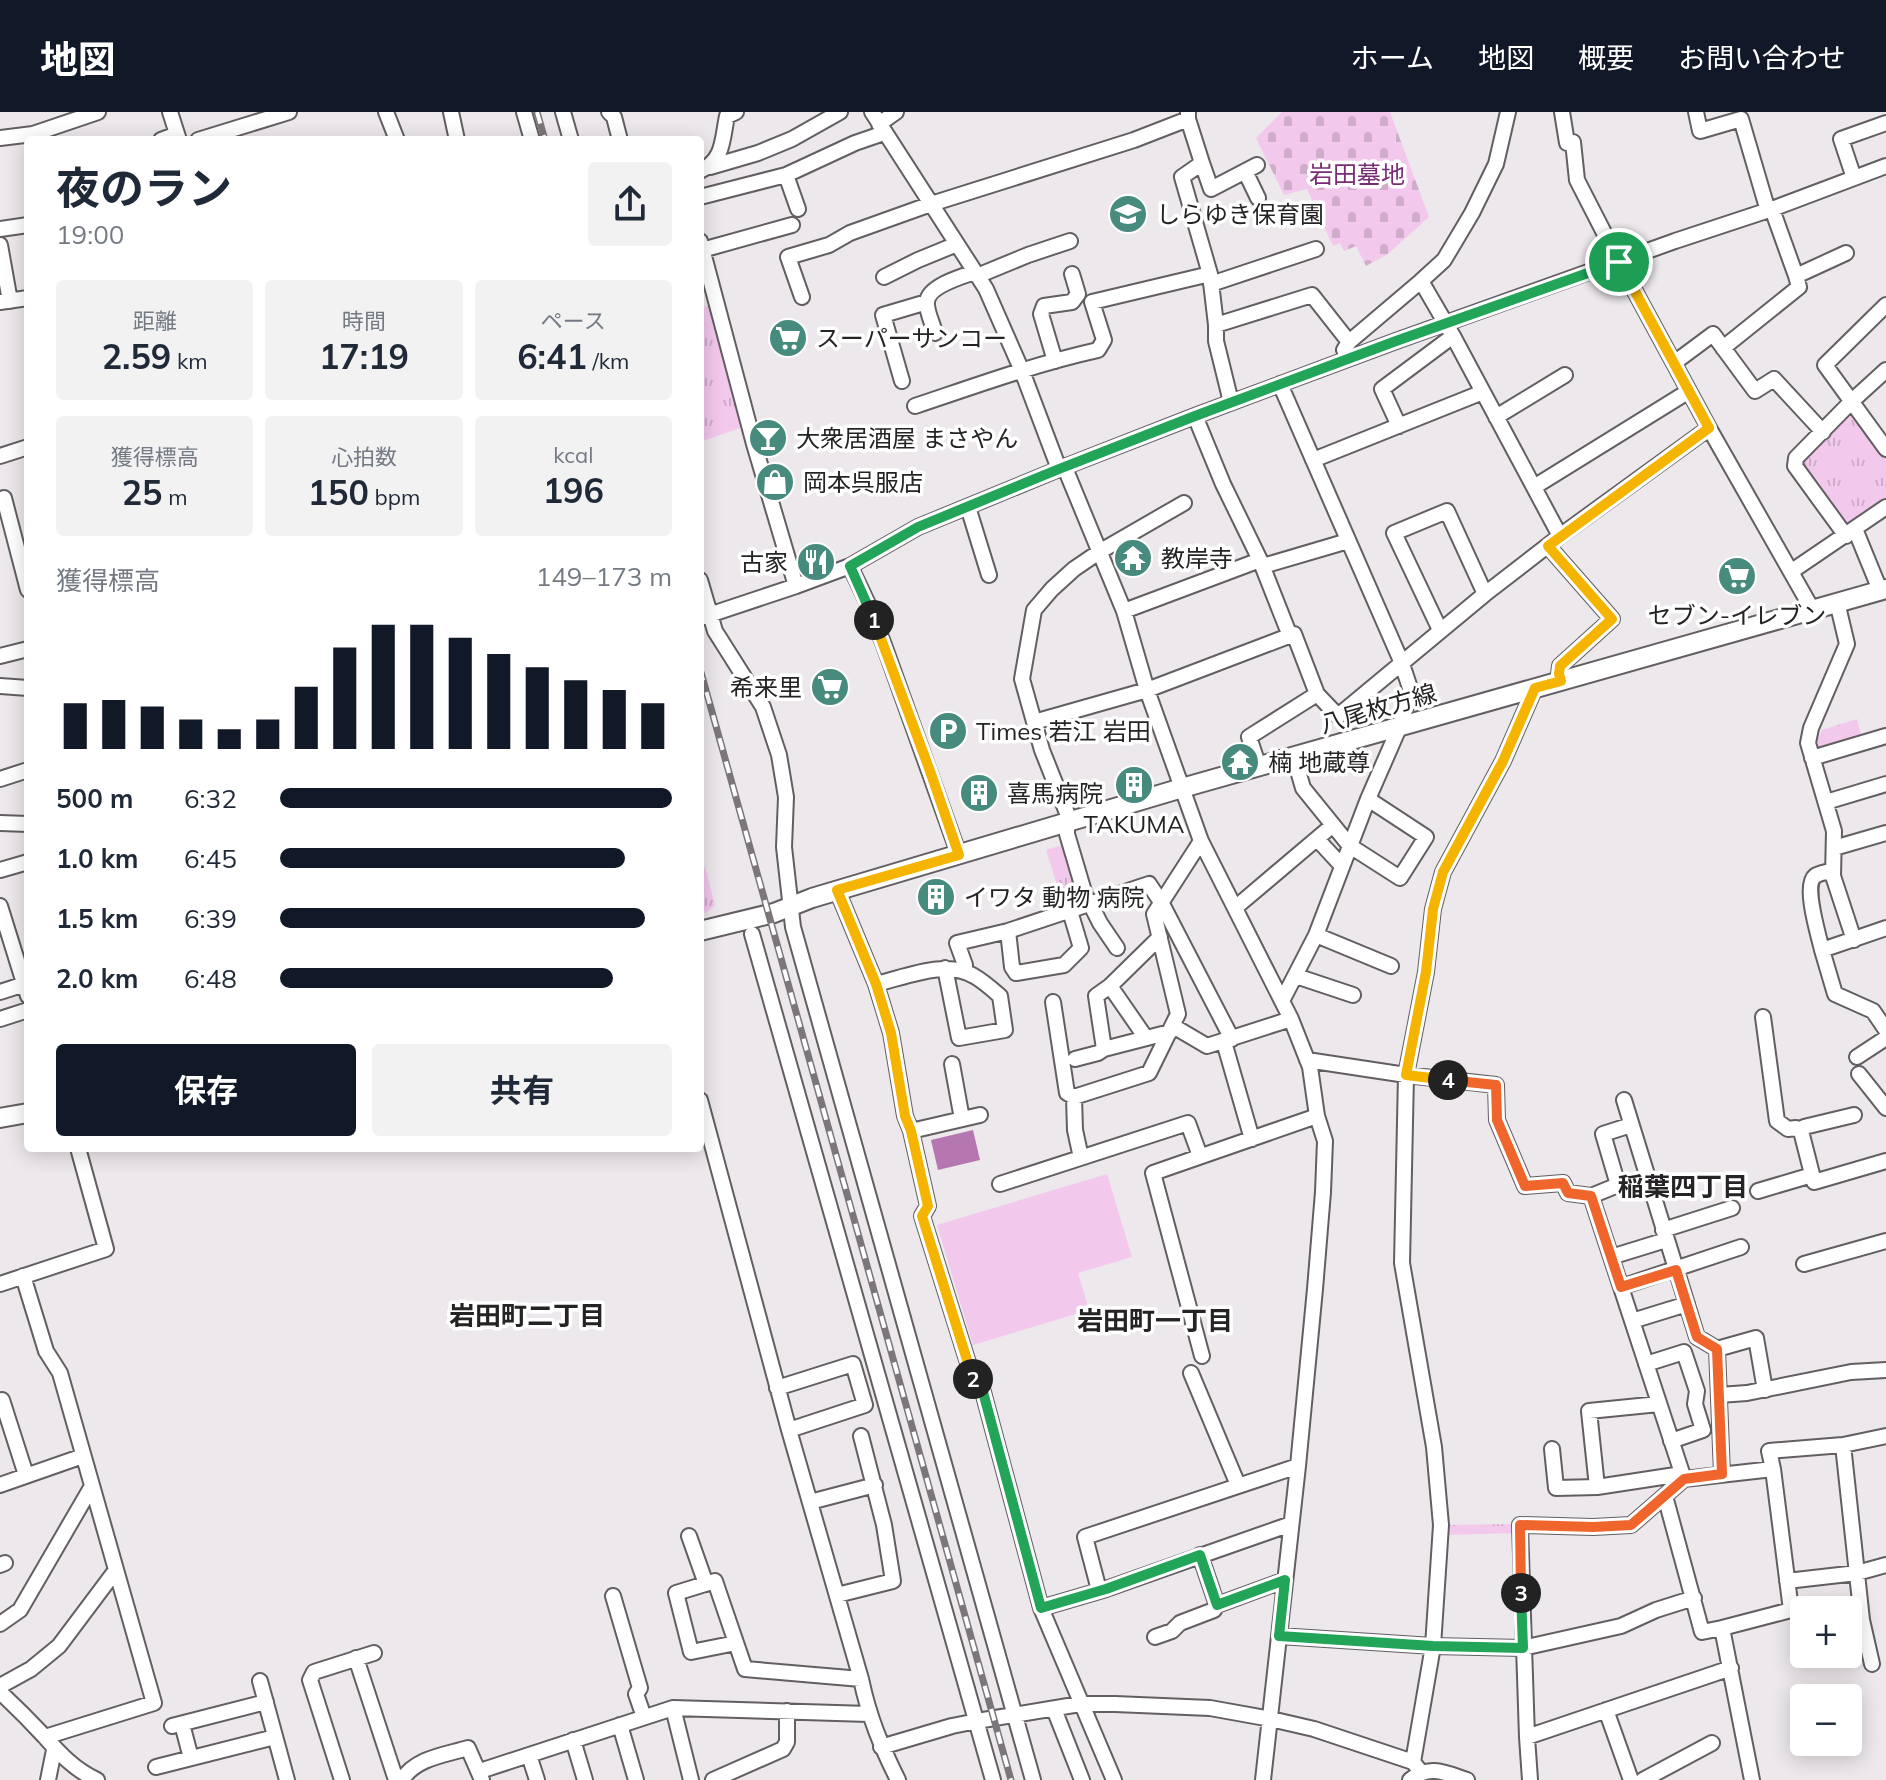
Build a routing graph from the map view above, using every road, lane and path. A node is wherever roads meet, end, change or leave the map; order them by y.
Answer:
1 (98, 112) edge
2 (170, 112) edge
3 (289, 112) edge
4 (386, 112) edge
5 (451, 112) edge
6 (524, 112) edge
7 (563, 112) edge
8 (609, 112) edge
9 (736, 112) edge
10 (840, 112) edge
11 (896, 112) edge
12 (1508, 112) edge
13 (1562, 112) edge
14 (1696, 112) edge
15 (1188, 116) edge
16 (878, 123) edge
17 (1886, 123) edge
18 (178, 136) edge
19 (211, 136) edge
20 (395, 136) edge
21 (456, 136) edge
22 (531, 136) edge
23 (570, 136) edge
24 (619, 136) edge
25 (0, 138) edge
26 (1202, 163) junction
27 (1886, 166) edge
28 (705, 169) edge
29 (786, 175) junction
30 (1854, 178) junction
31 (704, 196) edge
32 (1258, 198) dead end
33 (931, 204) junction
34 (798, 209) dead end
35 (1770, 210) junction
36 (792, 225) dead end
37 (24, 226) edge
38 (0, 229) edge
39 (1070, 241) dead end
40 (957, 244) junction
41 (0, 245) edge
42 (704, 245) edge
43 (1316, 249) dead end
44 (1846, 253) dead end
45 (704, 257) edge
46 (1619, 262) junction
47 (976, 274) junction
48 (1072, 274) dead end
49 (1796, 276) junction
50 (884, 277) dead end
51 (1211, 279) junction
52 (1421, 281) junction
53 (802, 297) dead end
54 (5, 302) edge
55 (927, 302) junction
56 (1886, 305) edge
57 (1216, 325) junction
58 (1449, 330) junction
59 (935, 333) dead end
60 (1349, 342) junction
61 (1723, 348) junction
62 (1055, 361) junction
63 (1336, 363) junction
64 (1674, 363) junction
65 (1886, 370) edge
66 (1022, 371) junction
67 (1565, 375) dead end
68 (902, 381) dead end
69 (1280, 384) junction
70 (1689, 391) junction
71 (1483, 392) junction
72 (1852, 401) junction
73 (1231, 402) junction
74 (915, 406) dead end
75 (1195, 416) junction
76 (1496, 417) junction
77 (1399, 426) junction
78 (1709, 428) junction
79 (1823, 432) junction
80 (24, 448) edge
81 (1886, 449) edge
82 (0, 456) edge
83 (1313, 460) junction
84 (1062, 468) junction
85 (1534, 487) junction
86 (4, 498) dead end
87 (1184, 503) dead end
88 (968, 507) junction
89 (1886, 507) edge
90 (1850, 532) junction
91 (1560, 536) junction
92 (1348, 541) junction
93 (1548, 546) junction
94 (1099, 552) junction
95 (1262, 563) junction
96 (850, 566) junction
97 (1792, 571) junction
98 (24, 575) edge
99 (989, 575) dead end
100 (796, 586) junction
101 (1883, 589) edge
102 (1485, 594) junction
103 (1837, 602) junction
104 (1812, 609) junction
105 (1124, 611) junction
106 (705, 616) edge
107 (1440, 630) junction
108 (1290, 636) junction
109 (24, 650) edge
110 (0, 656) edge
111 (1401, 661) junction
112 (1561, 681) junction
113 (0, 686) edge
114 (24, 688) edge
115 (1535, 688) junction
116 (1147, 690) junction
117 (1317, 694) junction
118 (1034, 722) junction
119 (1399, 728) junction
120 (1886, 736) edge
121 (1294, 757) junction
122 (1812, 758) junction
123 (1259, 767) junction
124 (24, 771) edge
125 (0, 779) edge
126 (1886, 784) edge
127 (1182, 788) junction
128 (1368, 799) junction
129 (1826, 802) junction
130 (0, 823) edge
131 (1067, 824) junction
132 (24, 825) edge
133 (1333, 825) junction
134 (1886, 833) edge
135 (1317, 839) junction
136 (1201, 841) junction
137 (1350, 846) junction
138 (1834, 848) junction
139 (959, 855) junction
140 (24, 863) edge
141 (1342, 866) junction
142 (0, 870) edge
143 (1833, 870) junction
144 (837, 890) junction
145 (1161, 902) junction
146 (1090, 905) junction
147 (0, 906) edge
148 (790, 907) junction
149 (1235, 908) junction
150 (1070, 911) junction
151 (2, 922) edge
152 (1886, 928) edge
153 (704, 930) edge
154 (1008, 931) junction
155 (752, 934) dead end
156 (1316, 935) junction
157 (1160, 937) junction
158 (1854, 940) junction
159 (1117, 948) dead end
160 (1822, 950) junction
161 (1391, 966) dead end
162 (945, 968) junction
163 (965, 972) junction
164 (1296, 976) junction
165 (24, 980) edge
166 (876, 984) junction
167 (1110, 986) junction
168 (24, 988) edge
169 (0, 992) edge
170 (1353, 995) dead end
171 (1283, 999) junction
172 (1053, 1002) dead end
173 (24, 1011) edge
174 (1763, 1017) dead end
175 (0, 1019) edge
176 (1291, 1019) junction
177 (1171, 1029) junction
178 (1886, 1030) edge
179 (1146, 1038) junction
180 (1886, 1038) edge
181 (1228, 1040) junction
182 (1104, 1049) junction
183 (1857, 1057) dead end
184 (1075, 1059) dead end
185 (1307, 1060) junction
186 (952, 1064) dead end
187 (1859, 1074) dead end
188 (1406, 1075) junction
189 (1074, 1097) junction
190 (1624, 1100) dead end
191 (1886, 1108) edge
192 (24, 1114) edge
193 (704, 1115) edge
194 (980, 1115) dead end
195 (1854, 1115) dead end
196 (1317, 1116) junction
197 (0, 1118) edge
198 (962, 1119) junction
199 (1631, 1125) junction
200 (911, 1131) junction
201 (1801, 1131) junction
202 (1252, 1139) junction
203 (79, 1152) edge
204 (1080, 1153) dead end
205 (1200, 1156) junction
206 (1886, 1161) edge
207 (1812, 1175) junction
208 (1000, 1184) dead end
209 (1758, 1191) dead end
210 (1591, 1196) junction
211 (1732, 1208) dead end
212 (1665, 1235) junction
213 (1886, 1241) edge
214 (1741, 1247) dead end
215 (1611, 1257) junction
216 (1804, 1264) dead end
217 (1676, 1270) junction
218 (23, 1276) junction
219 (0, 1284) edge
220 (1621, 1287) junction
221 (1687, 1304) junction
222 (1632, 1321) junction
223 (1717, 1349) junction
224 (1202, 1356) dead end
225 (1646, 1364) junction
226 (1886, 1370) edge
227 (1191, 1373) dead end
228 (777, 1388) junction
229 (1765, 1390) junction
230 (1719, 1395) junction
231 (2, 1400) edge
232 (1659, 1404) junction
233 (789, 1430) junction
234 (861, 1436) dead end
235 (1886, 1436) edge
236 (1671, 1441) junction
237 (1843, 1445) junction
238 (1552, 1449) dead end
239 (83, 1456) junction
240 (1298, 1466) junction
241 (1773, 1469) junction
242 (1722, 1474) junction
243 (26, 1475) junction
244 (1683, 1477) junction
245 (0, 1485) edge
246 (875, 1485) junction
247 (1238, 1485) junction
248 (92, 1486) junction
249 (1597, 1487) junction
250 (1665, 1496) junction
251 (810, 1502) junction
252 (1291, 1524) junction
253 (689, 1536) dead end
254 (1200, 1555) junction
255 (1886, 1565) edge
256 (116, 1570) junction
257 (1857, 1573) junction
258 (1285, 1580) junction
259 (1787, 1581) junction
260 (706, 1584) junction
261 (1099, 1590) junction
262 (837, 1595) junction
263 (613, 1596) dead end
264 (1694, 1598) junction
265 (1217, 1605) junction
266 (1041, 1608) junction
267 (0, 1624) edge
268 (1722, 1628) junction
269 (1279, 1636) junction
270 (1155, 1637) dead end
271 (736, 1643) junction
272 (1433, 1646) junction
273 (1523, 1648) junction
274 (374, 1653) dead end
275 (356, 1658) junction
276 (1872, 1664) dead end
277 (1731, 1668) junction
278 (861, 1679) junction
279 (260, 1681) dead end
280 (0, 1689) edge
281 (266, 1702) junction
282 (1080, 1704) junction
283 (673, 1708) junction
284 (1054, 1709) junction
285 (1606, 1710) junction
286 (787, 1711) junction
287 (869, 1714) junction
288 (1015, 1715) junction
289 (644, 1717) junction
290 (1271, 1719) junction
291 (977, 1721) junction
292 (620, 1725) junction
293 (275, 1737) junction
294 (1527, 1737) junction
295 (573, 1740) junction
296 (50, 1743) junction
297 (1712, 1743) dead end
298 (881, 1747) junction
299 (529, 1755) junction
300 (191, 1758) junction
301 (156, 1767) dead end
302 (1415, 1771) edge
303 (740, 1774) edge
304 (481, 1776) edge
305 (282, 1779) edge
306 (895, 1779) edge
307 (48, 1780) edge
308 (97, 1780) edge
309 (342, 1780) edge
310 (399, 1780) edge
311 (537, 1780) edge
312 (585, 1780) edge
313 (636, 1780) edge
314 (691, 1780) edge
315 (713, 1780) edge
316 (993, 1780) edge
317 (1033, 1780) edge
318 (1082, 1780) edge
319 (1114, 1780) edge
320 (1263, 1780) edge
321 (1467, 1780) edge
322 (1530, 1780) edge
323 (1631, 1780) edge
324 (1643, 1780) edge
325 (1752, 1780) edge

1 - 25 street
2 - 18 street
3 - 19 street
4 - 20 street
5 - 21 street
6 - 22 street
7 - 23 street
8 - 24 street
9 - 28 street
10 - 28 street
11 - 16 street
12 - 52 street
13 - 46 street
14 - 35 street
15 - 26 street
15 - 33 street
16 - 29 street
16 - 33 street
17 - 30 street
26 - 32 street
26 - 51 street
27 - 30 street
29 - 31 street
29 - 34 street
30 - 35 street
33 - 40 street
33 - 53 street
35 - 46 street
35 - 49 street
36 - 42 street
37 - 38 street
39 - 47 street
40 - 47 street
40 - 50 street
41 - 54 street
43 - 51 street
44 - 49 street
45 - 100 street
46 - 58 street
46 - 64 street
47 - 55 street
47 - 66 street
48 - 62 street
49 - 61 street
51 - 57 street
51 - 62 street
52 - 58 street
52 - 60 street
55 - 59 street
55 - 68 street
56 - 72 street
57 - 60 street
57 - 73 street
58 - 63 street
58 - 71 street
58 - 77 street
60 - 63 street
61 - 64 street
61 - 79 street
62 - 66 street
63 - 69 street
64 - 70 street
65 - 72 street
66 - 74 street
66 - 84 street
67 - 76 street
69 - 73 street
69 - 83 street
70 - 78 street
70 - 85 street
71 - 76 street
71 - 77 street
72 - 79 street
72 - 81 street
73 - 75 street
75 - 84 street
75 - 95 street
76 - 85 street
77 - 83 street
78 - 91 street
78 - 97 street
79 - 90 street
80 - 82 street
83 - 92 street
84 - 88 street
84 - 94 street
85 - 91 street
86 - 98 street
87 - 94 street
88 - 96 street
88 - 99 street
89 - 90 street
90 - 97 street
90 - 101 street
91 - 93 street
92 - 95 street
92 - 111 street
93 - 102 street
93 - 112 street
94 - 105 street
94 - 118 street
95 - 105 street
95 - 108 street
96 - 100 street
96 - 139 street
97 - 104 street
100 - 106 street
101 - 103 main road, 八尾枚方線
102 - 107 street
102 - 107 street
103 - 104 main road, 八尾枚方線
103 - 122 street
104 - 112 main road, 八尾枚方線
105 - 116 street
106 - 148 street
107 - 111 street
108 - 116 street
108 - 117 street
109 - 110 street
111 - 117 street
111 - 119 street
112 - 115 main road, 八尾枚方線
113 - 114 street
115 - 119 main road, 八尾枚方線
115 - 188 street
116 - 118 street
116 - 127 street
117 - 123 street
118 - 131 street
119 - 121 main road, 八尾枚方線
119 - 128 street
120 - 122 street
121 - 123 main road, 八尾枚方線
121 - 133 street
122 - 129 street
123 - 127 main road, 八尾枚方線
124 - 125 street
126 - 129 street
127 - 131 main road, 八尾枚方線
127 - 136 street
128 - 137 street
128 - 137 street
129 - 138 street
130 - 132 street
131 - 139 main road, 八尾枚方線
131 - 146 street
133 - 135 street
133 - 137 street
134 - 138 street
135 - 141 street
135 - 149 street
136 - 145 street
136 - 149 street
137 - 141 street
138 - 143 street
139 - 144 main road, 八尾枚方線
140 - 142 street
141 - 156 street
143 - 158 street
143 - 160 street
144 - 148 main road, 八尾枚方線
144 - 166 street
145 - 146 street
145 - 157 street
145 - 181 street
146 - 150 street
146 - 159 street
147 - 151 street
148 - 153 main road, 八尾枚方線
148 - 288 street
149 - 171 street
150 - 154 street
150 - 154 street
151 - 165 street
152 - 158 street
154 - 163 street
155 - 291 street
156 - 161 street
156 - 164 street
157 - 167 street
157 - 177 street
158 - 160 street
160 - 178 street
162 - 163 street
162 - 163 street
162 - 166 street
164 - 170 street
164 - 171 street
166 - 200 street
167 - 179 street
167 - 182 street
168 - 169 street
171 - 176 street
172 - 189 street
173 - 175 street
174 - 201 street
176 - 181 street
176 - 185 street
177 - 179 street
177 - 181 street
177 - 189 street
179 - 182 street
180 - 183 street
181 - 202 street
182 - 184 street
185 - 188 street
185 - 196 street
186 - 198 street
187 - 191 street
188 - 210 street
188 - 272 street
189 - 204 street
190 - 199 street
192 - 197 main road
193 - 228 street
194 - 198 street
195 - 201 street
196 - 202 street
196 - 240 street
198 - 200 street
199 - 210 street
199 - 212 street
200 - 266 street
201 - 207 street
202 - 205 street
203 - 218 street
205 - 208 street
205 - 224 street
206 - 207 street
207 - 209 street
210 - 215 street
211 - 212 street
212 - 215 street
212 - 217 street
213 - 216 street
214 - 217 street
215 - 220 street
217 - 220 street
217 - 221 street
218 - 219 street
218 - 239 street
220 - 222 street
221 - 222 street
221 - 223 street
222 - 225 street
223 - 229 street
223 - 230 street
225 - 232 street
225 - 236 street
226 - 229 street
227 - 247 street
228 - 233 street
228 - 233 street
229 - 230 street
230 - 242 street
231 - 243 street
232 - 236 street
232 - 249 street
233 - 251 street
234 - 246 street
235 - 237 street
236 - 244 street
237 - 241 street
237 - 257 street
238 - 249 street
239 - 243 street
239 - 248 street
240 - 247 street
240 - 252 street
241 - 242 street
241 - 259 street
242 - 244 street
243 - 245 street
244 - 249 street
244 - 250 street
246 - 251 street
246 - 262 street
247 - 261 street
248 - 256 street
248 - 267 street
250 - 264 street
250 - 273 street
251 - 262 street
252 - 254 street
252 - 258 street
253 - 260 street
254 - 261 street
254 - 265 street
255 - 257 street
256 - 280 street
256 - 296 street
257 - 259 street
257 - 276 street
258 - 265 street
258 - 269 street
259 - 268 street
260 - 271 street
260 - 271 street
261 - 266 street
262 - 278 street
263 - 289 street
264 - 268 street
264 - 273 street
265 - 270 street
266 - 282 street
268 - 277 street
269 - 272 street
269 - 290 street
271 - 278 street
272 - 273 street
272 - 302 street
273 - 294 street
274 - 275 street
275 - 309 street
275 - 310 street
277 - 285 street
277 - 325 street
278 - 287 street
279 - 281 street
280 - 296 street
281 - 293 street
281 - 300 street
282 - 284 street
282 - 290 street
282 - 319 street
283 - 286 street
283 - 289 street
283 - 314 street
284 - 288 street
284 - 318 street
285 - 294 street
285 - 323 street
286 - 287 street
286 - 303 street
287 - 298 street
288 - 291 street
288 - 317 street
289 - 292 street
290 - 302 street
290 - 320 street
291 - 298 street
291 - 316 street
292 - 295 street
292 - 313 street
293 - 300 street
293 - 305 street
294 - 322 street
295 - 299 street
295 - 312 street
296 - 307 street
296 - 308 street
297 - 324 street
298 - 306 street
299 - 304 street
299 - 311 street
300 - 301 street
302 - 321 street
303 - 315 street
304 - 310 street

